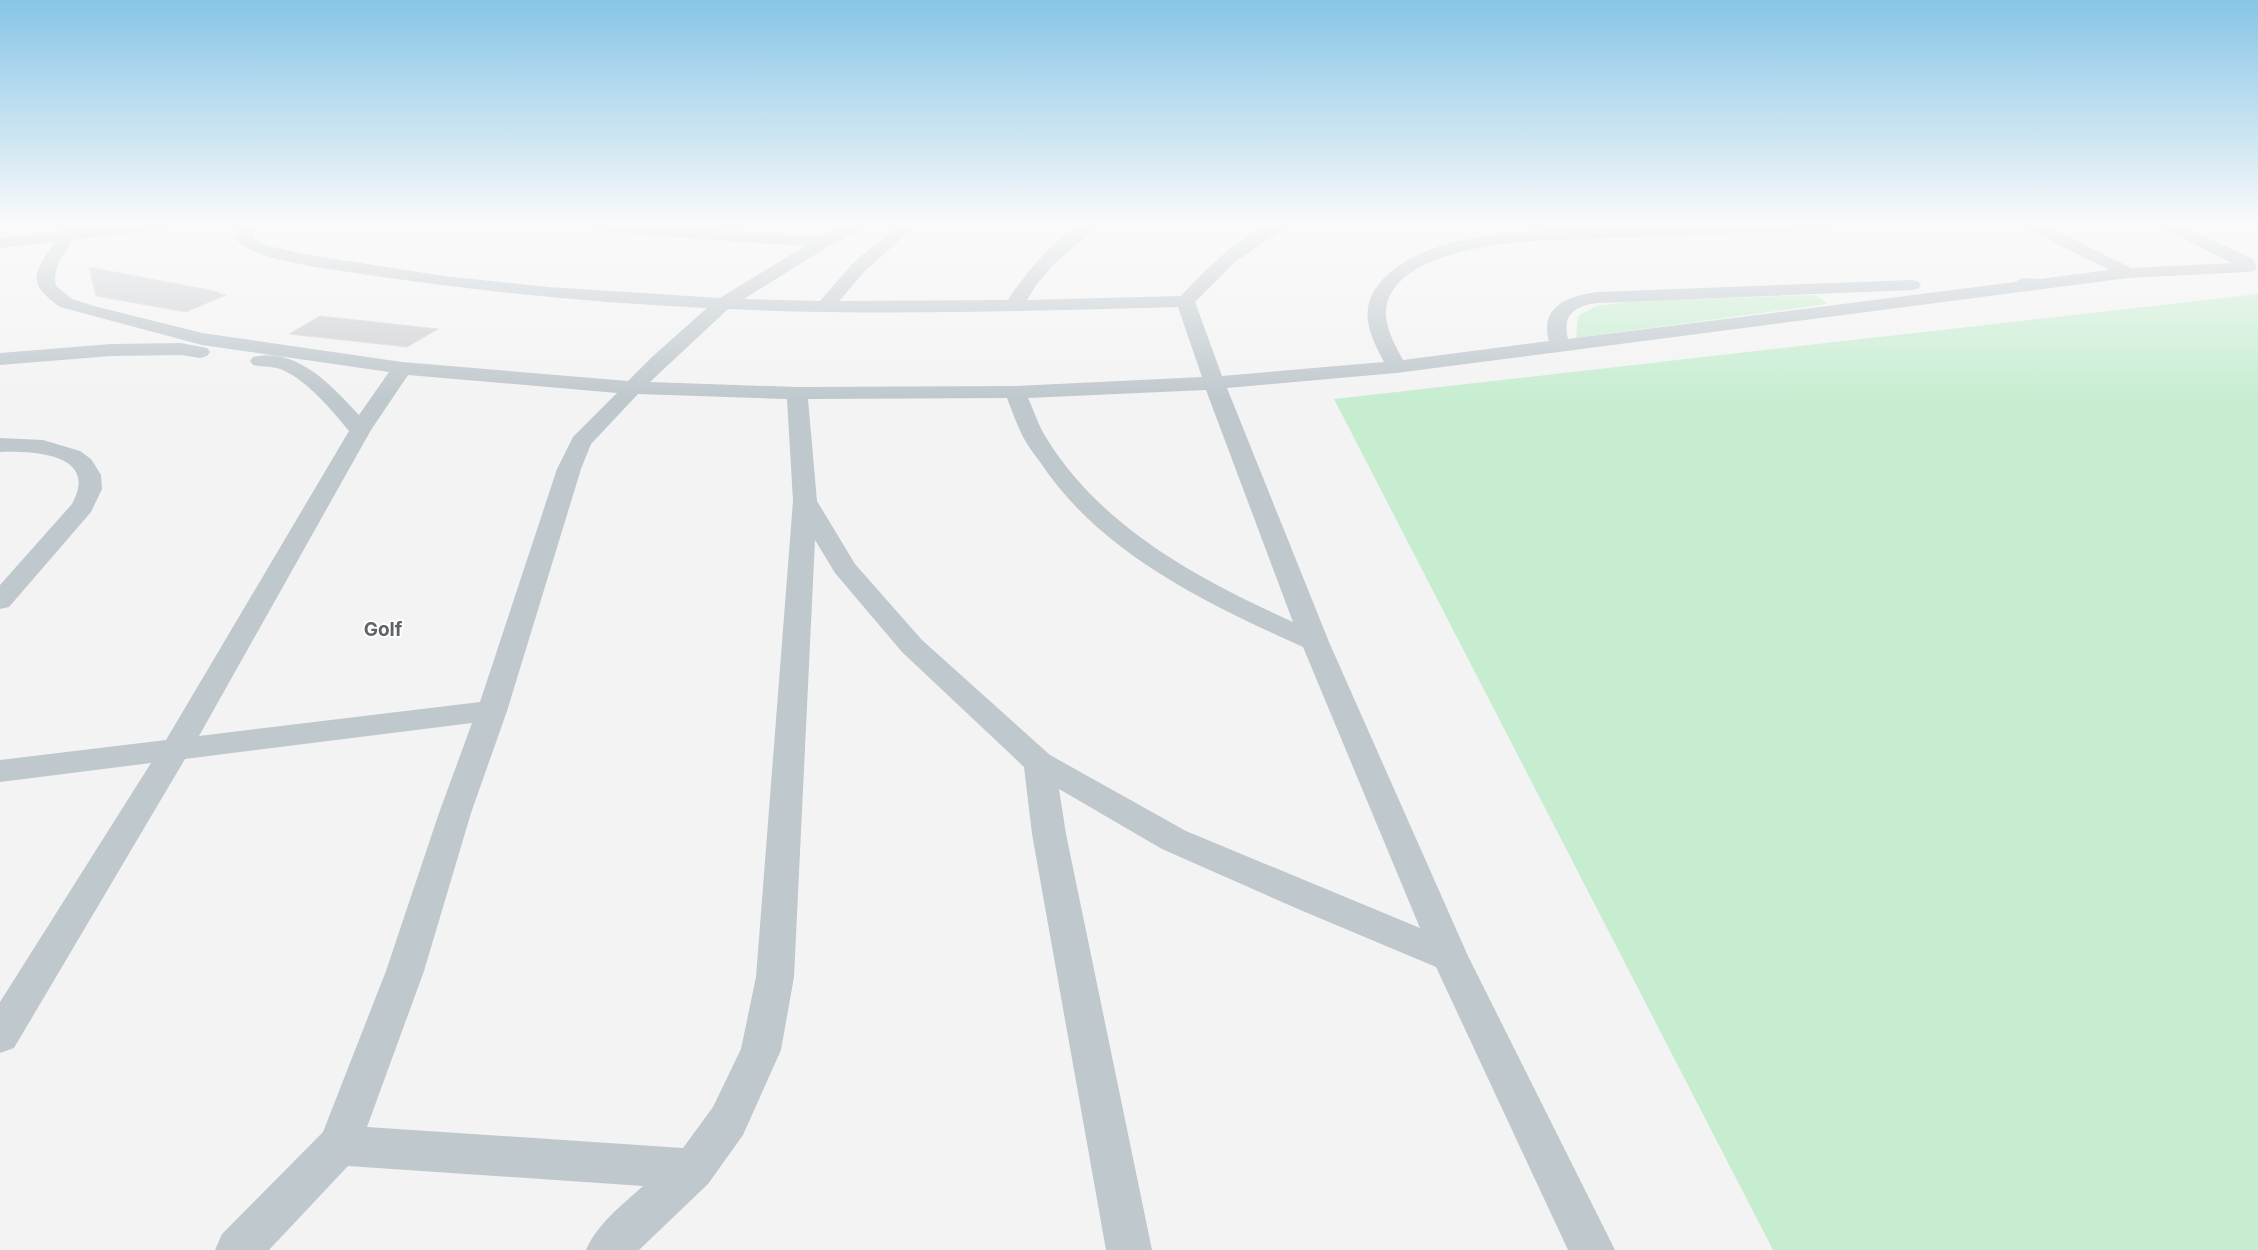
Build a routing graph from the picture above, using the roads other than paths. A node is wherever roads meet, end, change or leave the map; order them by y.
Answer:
1 (47, 283) edge
2 (469, 283) edge
3 (756, 283) edge
4 (845, 283) edge
5 (1027, 283) edge
6 (1203, 283) edge
7 (1391, 283) edge
8 (1963, 283) edge
9 (2026, 283) edge
10 (2045, 283) edge
11 (2040, 284) junction
12 (1186, 301) junction
13 (722, 304) junction
14 (824, 307) junction
15 (1014, 307) junction
16 (202, 339) junction
17 (1560, 346) junction
18 (181, 349) junction
19 (309, 354) junction
20 (0, 358) edge
21 (287, 366) junction
22 (1396, 367) junction
23 (402, 368) junction
24 (1215, 383) junction
25 (591, 384) junction
26 (632, 388) junction
27 (1015, 392) junction
28 (797, 393) junction
29 (360, 430) junction
30 (581, 442) junction
31 (0, 445) edge
32 (805, 500) junction
33 (0, 600) edge
34 (1315, 642) junction
35 (492, 711) junction
36 (176, 748) junction
37 (1039, 763) junction
38 (0, 771) edge
39 (1450, 956) junction
40 (0, 1036) edge
41 (339, 1146) junction
42 (693, 1169) junction
43 (238, 1250) edge
44 (609, 1250) edge
45 (1129, 1250) edge
46 (1592, 1250) edge

1 - 16 street
2 - 13 street
3 - 13 street
4 - 14 street
5 - 15 street
6 - 12 street
7 - 22 street
8 - 17 street
9 - 11 street
10 - 11 street
11 - 17 street
12 - 15 street
12 - 24 street
13 - 14 street
13 - 26 street
14 - 15 street
16 - 18 street
16 - 19 street
17 - 22 street
18 - 20 street
18 - 21 street
19 - 21 street
19 - 23 street
21 - 29 street
22 - 24 street
23 - 25 street
23 - 29 street
24 - 27 street
24 - 34 street
25 - 26 street
25 - 30 street
26 - 28 street
26 - 30 street
27 - 28 street
27 - 34 street
28 - 32 street
29 - 36 street
30 - 35 street
31 - 33 street
32 - 37 street
32 - 42 street
34 - 39 street
35 - 36 street
35 - 41 street
36 - 38 street
36 - 40 street
37 - 39 street
37 - 45 street
39 - 46 street
41 - 42 street
41 - 43 street
42 - 44 street

